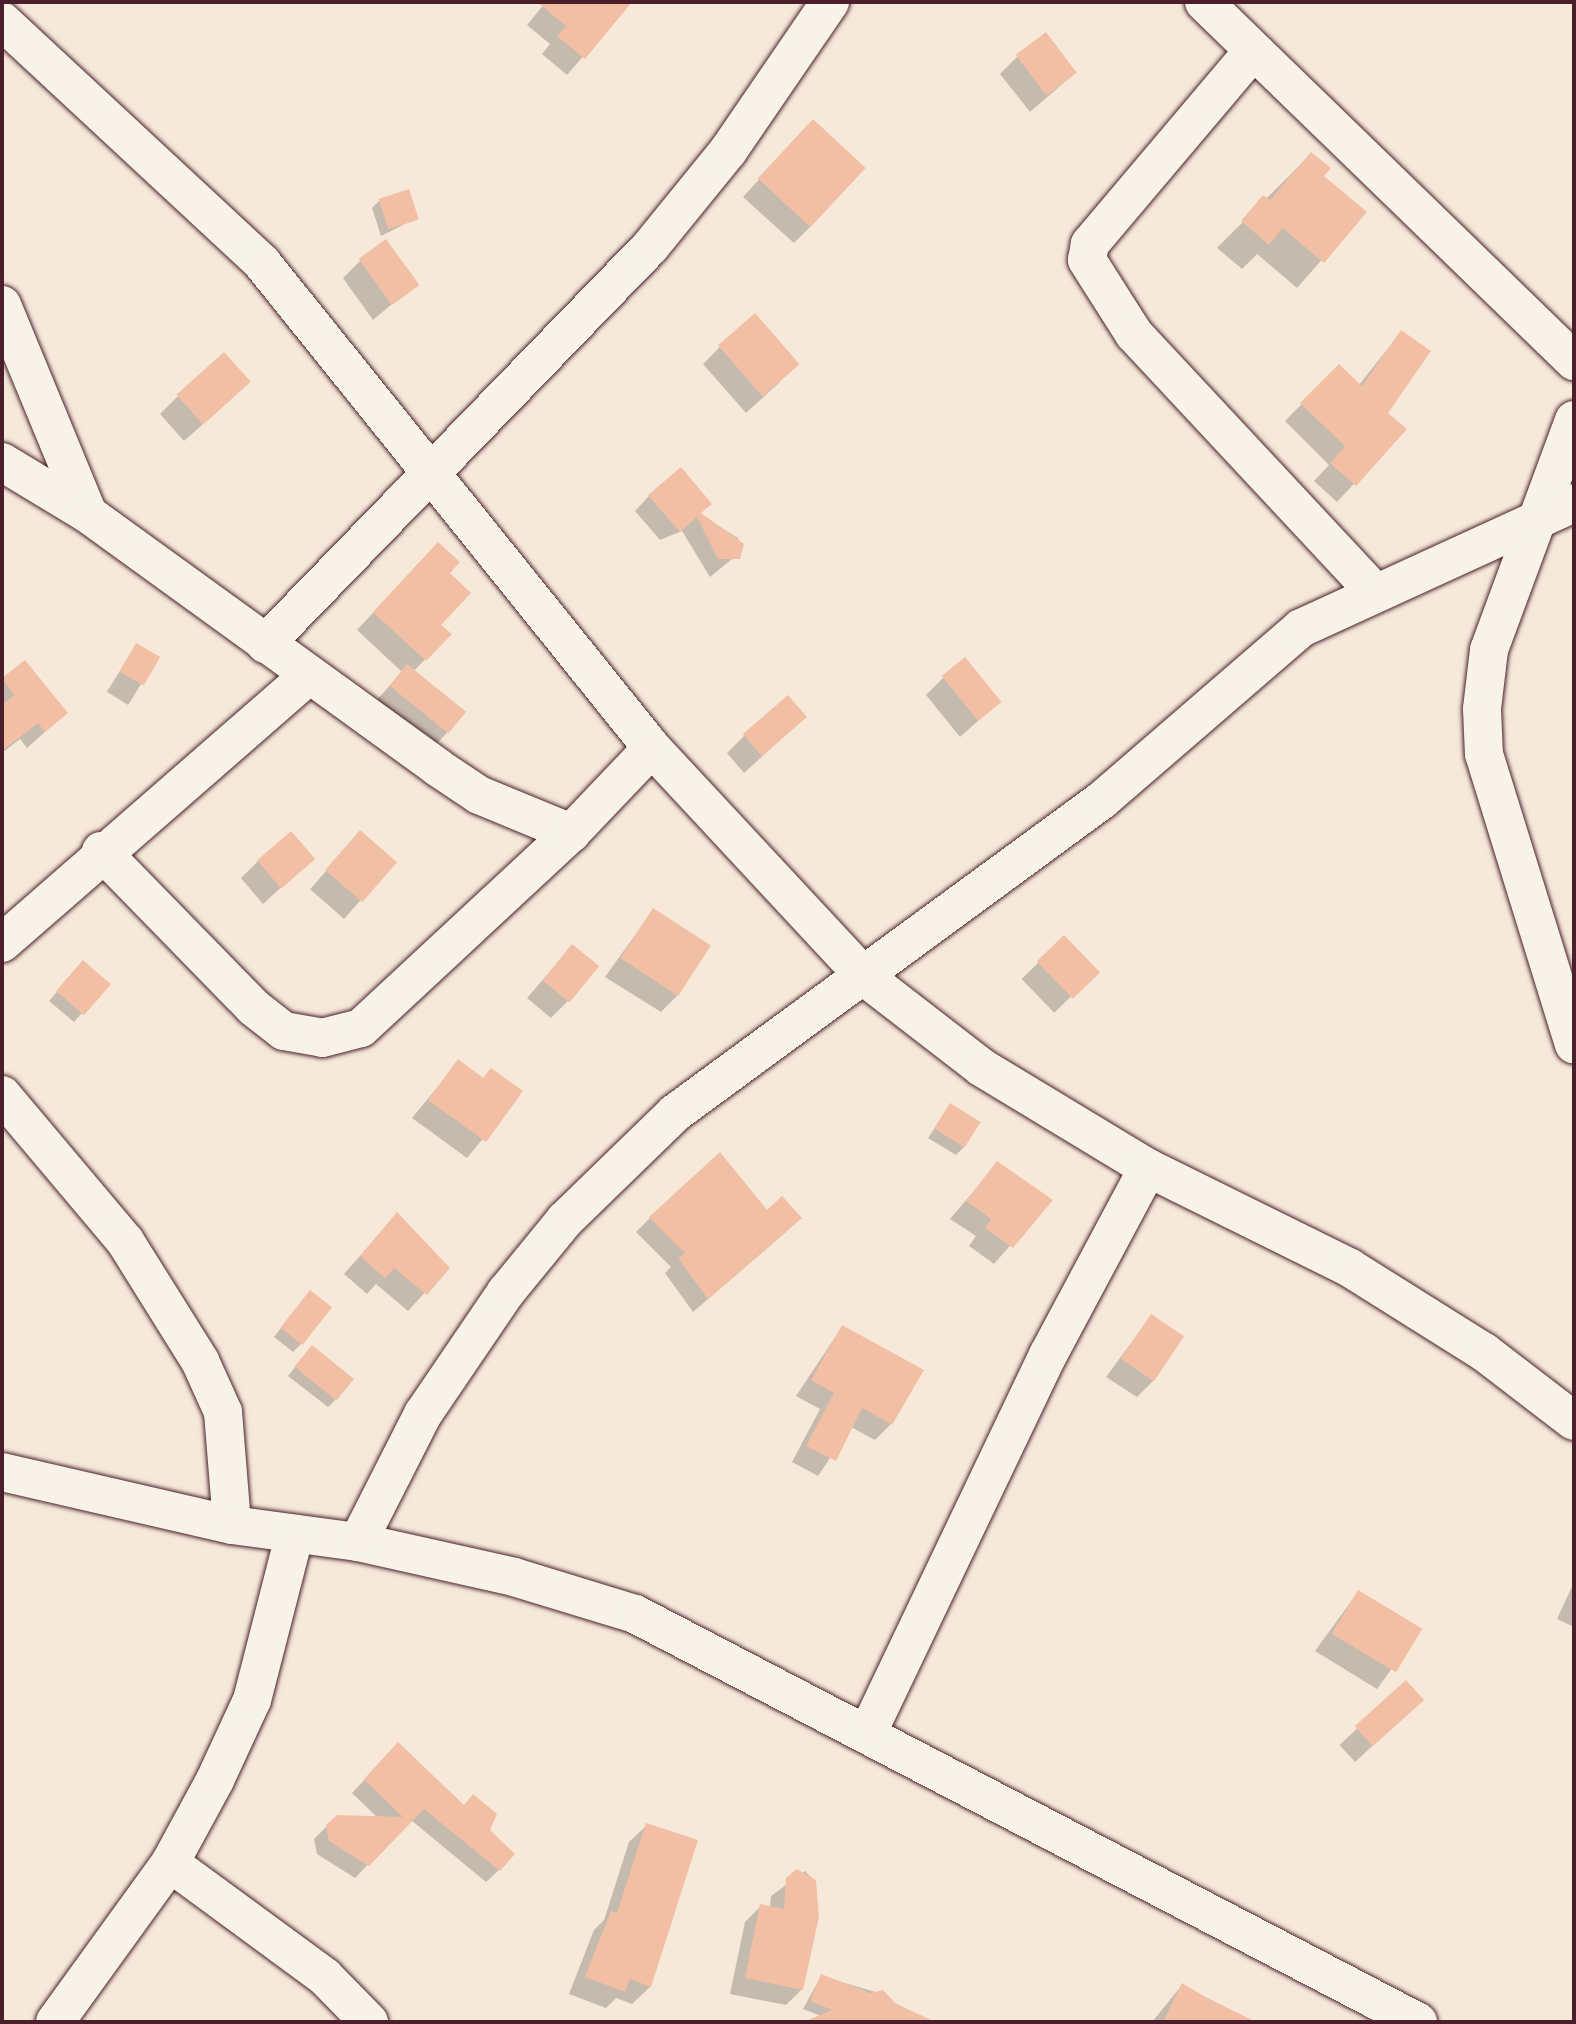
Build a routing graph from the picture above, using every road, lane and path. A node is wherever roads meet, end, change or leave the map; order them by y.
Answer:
1 (830, 2) edge
2 (1204, 2) edge
3 (2, 21) edge
4 (1253, 51) junction
5 (2, 305) edge
6 (1574, 361) edge
7 (1574, 420) edge
8 (2, 462) edge
9 (429, 471) junction
10 (1574, 503) edge
11 (88, 514) junction
12 (1531, 524) junction
13 (1373, 590) junction
14 (265, 644) junction
15 (307, 677) junction
16 (652, 748) junction
17 (571, 833) junction
18 (101, 851) junction
19 (2, 943) edge
20 (866, 978) junction
21 (1574, 1044) edge
22 (2, 1095) edge
23 (1148, 1168) junction
24 (1574, 1421) edge
25 (2, 1472) edge
26 (232, 1525) junction
27 (294, 1536) junction
28 (358, 1542) junction
29 (869, 1730) junction
30 (170, 1863) junction
31 (55, 2022) edge
32 (369, 2022) edge
33 (1418, 2022) edge

1 - 9 street
2 - 4 street
3 - 9 street
4 - 6 street
4 - 13 street
5 - 11 street
7 - 12 street
8 - 11 street
9 - 14 street
9 - 16 street
10 - 12 street
11 - 14 street
12 - 13 street
12 - 21 street
13 - 20 street
14 - 15 street
15 - 17 street
15 - 18 street
16 - 17 street
16 - 20 street
17 - 18 street
18 - 19 street
20 - 23 street
20 - 28 street
22 - 26 street
23 - 24 street
23 - 29 street
25 - 26 street
26 - 27 street
27 - 28 street
27 - 30 street
28 - 29 street
29 - 33 street
30 - 31 street
30 - 32 street

